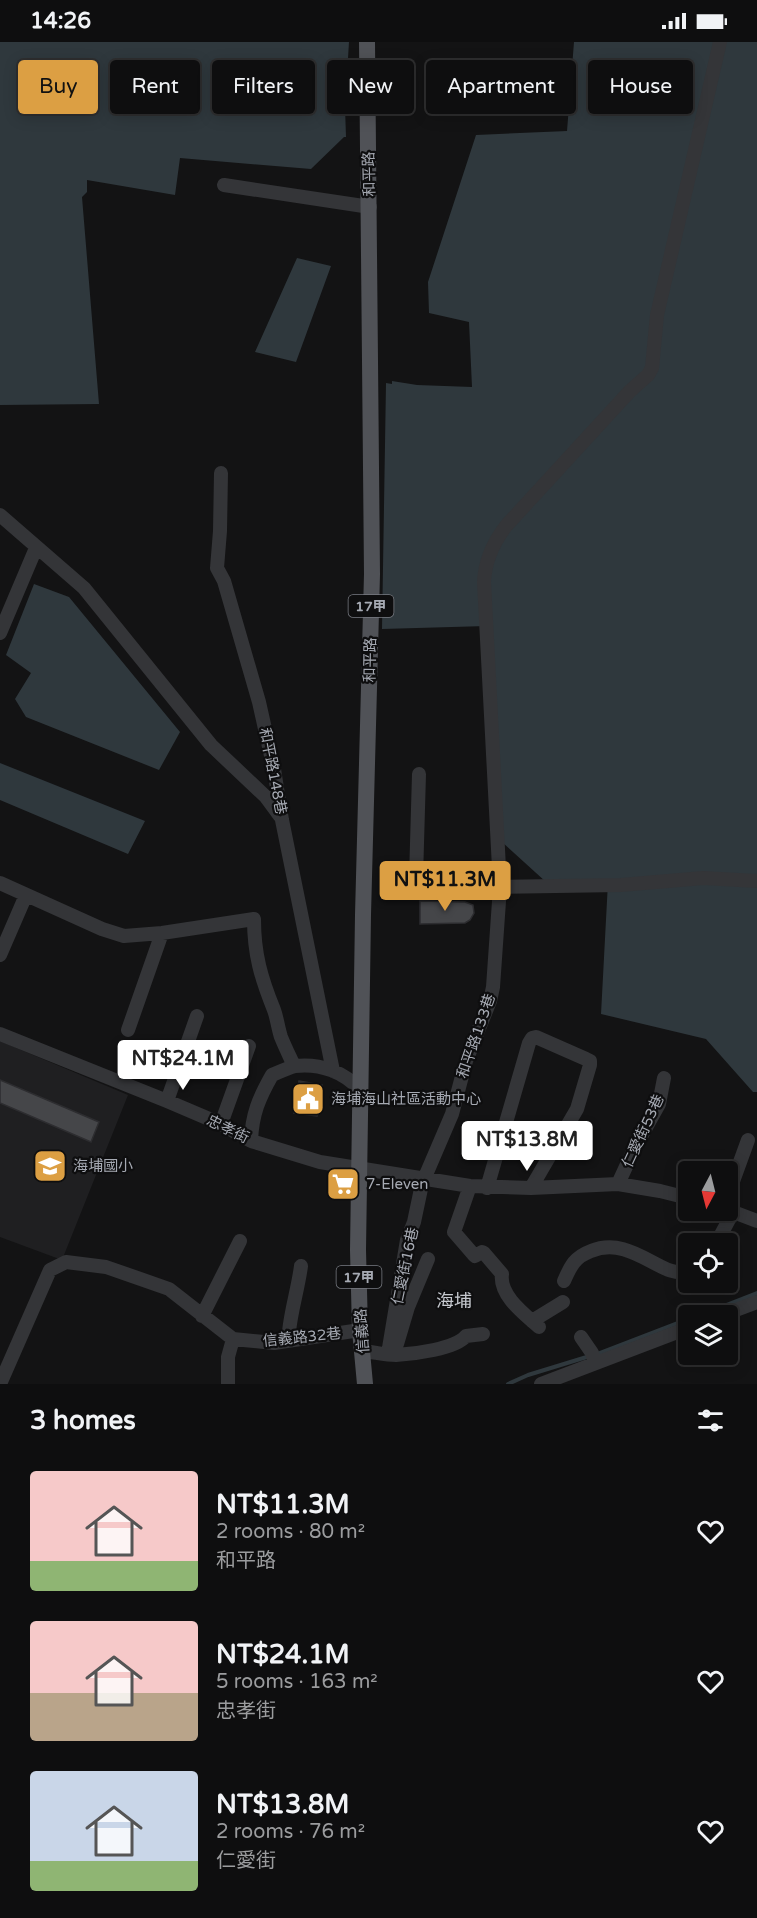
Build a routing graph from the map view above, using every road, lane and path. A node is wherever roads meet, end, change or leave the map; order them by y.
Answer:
1 (367, 42) edge
2 (720, 42) edge
3 (224, 185) dead end
4 (370, 207) junction
5 (221, 473) dead end
6 (0, 515) edge
7 (36, 548) junction
8 (0, 633) edge
9 (419, 774) dead end
10 (282, 820) junction
11 (757, 880) edge
12 (0, 883) edge
13 (500, 887) junction
14 (26, 895) junction
15 (162, 933) junction
16 (0, 954) edge
17 (197, 1016) dead end
18 (128, 1030) dead end
19 (0, 1034) edge
20 (249, 1046) dead end
21 (294, 1066) junction
22 (333, 1071) junction
23 (664, 1078) dead end
24 (361, 1091) junction
25 (167, 1101) junction
26 (221, 1124) junction
27 (748, 1140) dead end
28 (251, 1141) junction
29 (738, 1168) edge
30 (360, 1169) junction
31 (425, 1179) junction
32 (618, 1184) junction
33 (470, 1186) junction
34 (487, 1188) junction
35 (531, 1188) junction
36 (678, 1196) edge
37 (738, 1214) edge
38 (757, 1221) edge
39 (240, 1241) dead end
40 (428, 1259) dead end
41 (301, 1266) dead end
42 (678, 1272) edge
43 (564, 1281) dead end
44 (563, 1302) dead end
45 (757, 1302) edge
46 (738, 1309) edge
47 (201, 1316) junction
48 (360, 1330) junction
49 (678, 1331) edge
50 (483, 1334) dead end
51 (581, 1337) dead end
52 (233, 1339) junction
53 (298, 1339) junction
54 (363, 1351) junction
55 (392, 1354) junction
56 (594, 1358) junction
57 (0, 1384) edge
58 (228, 1384) edge
59 (365, 1384) edge
60 (541, 1384) edge

1 - 4 main road, 和平路 / 17甲
2 - 13 street, 和平路133巷
3 - 4 street
4 - 24 main road, 和平路 / 17甲
5 - 10 street, 和平路148巷
6 - 7 street
7 - 8 street
7 - 10 street
9 - 13 street
10 - 22 street, 和平路148巷
11 - 13 street
12 - 14 street
13 - 31 street, 和平路133巷
14 - 15 street
14 - 16 street
15 - 18 street
15 - 21 street
17 - 25 street
19 - 25 street, 忠孝街
20 - 26 street
21 - 22 street
21 - 28 street
22 - 24 street
23 - 32 street, 仁愛街53巷
24 - 30 main road, 和平路 / 17甲
25 - 26 street, 忠孝街
26 - 28 street, 忠孝街
27 - 29 street
28 - 30 street, 忠孝街
30 - 31 street, 忠孝街
30 - 48 main road, 信義路 / 17甲
31 - 33 street, 忠孝街
31 - 55 street, 仁愛街16巷
32 - 35 street, 忠孝街
32 - 36 street, 忠孝街
33 - 34 street, 忠孝街
33 - 44 street
34 - 35 street, 忠孝街
34 - 35 street
37 - 38 street
39 - 47 street
40 - 55 street
41 - 53 street
42 - 43 street
45 - 46 street
47 - 52 street, 信義路32巷
47 - 57 street, 信義路32巷
48 - 53 street, 信義路32巷
48 - 54 main road, 信義路 / 17甲
49 - 56 street
50 - 55 street
51 - 56 street
52 - 53 street, 信義路32巷
52 - 58 street
54 - 55 street
54 - 59 main road, 信義路 / 17甲
56 - 60 street

